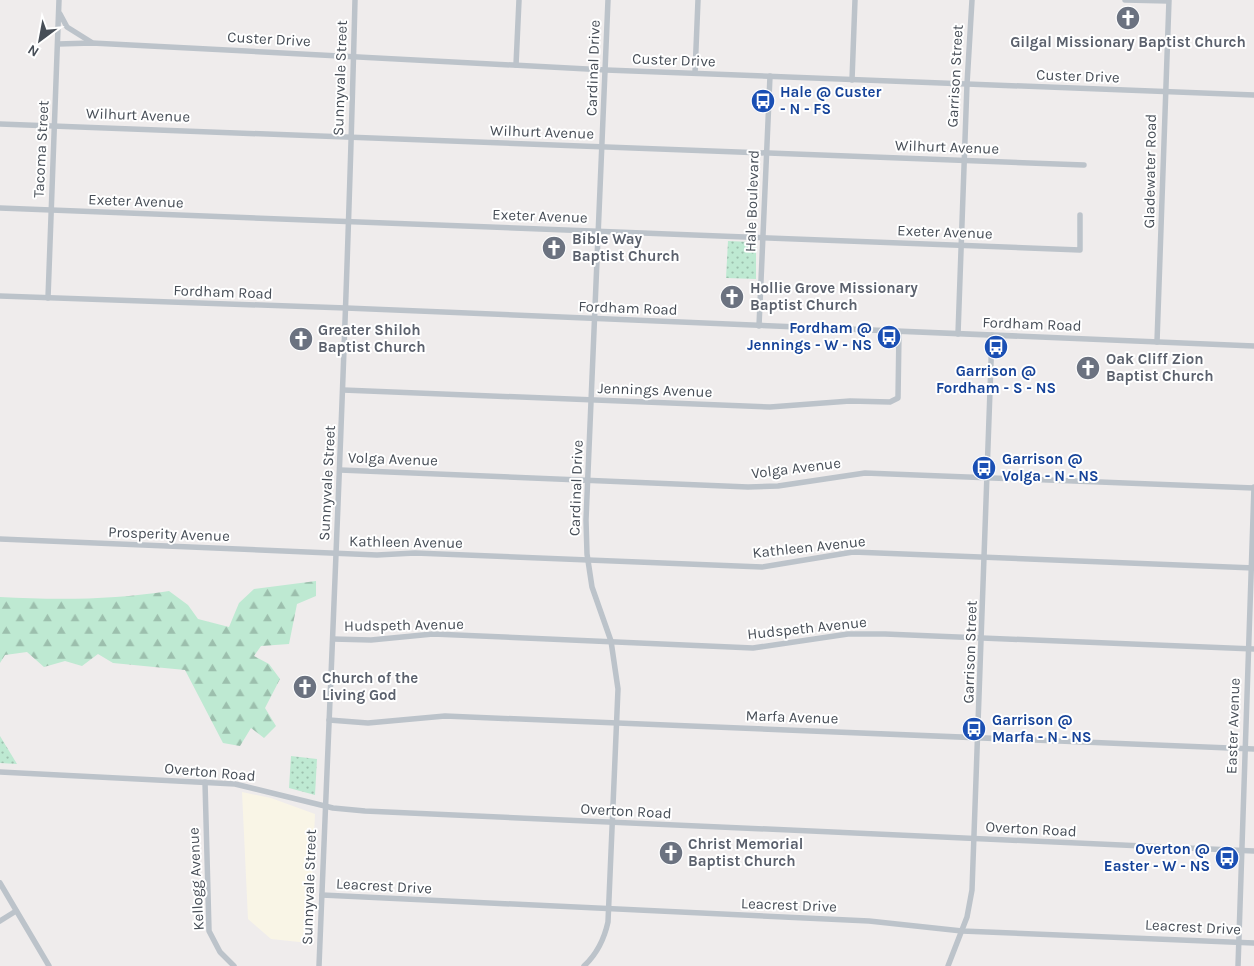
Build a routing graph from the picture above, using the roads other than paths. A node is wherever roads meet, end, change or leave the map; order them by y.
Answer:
1 (59, 0) edge
2 (355, 0) edge
3 (519, 0) edge
4 (608, 0) edge
5 (698, 0) edge
6 (855, 0) edge
7 (972, 0) edge
8 (1125, 0) edge
9 (1168, 1) edge
10 (59, 12) junction
11 (92, 43) junction
12 (58, 44) junction
13 (354, 55) junction
14 (516, 65) junction
15 (606, 70) junction
16 (695, 73) junction
17 (770, 76) junction
18 (852, 80) junction
19 (967, 84) junction
20 (1164, 92) junction
21 (1254, 95) edge
22 (0, 124) edge
23 (54, 125) junction
24 (350, 137) junction
25 (602, 146) junction
26 (766, 154) junction
27 (964, 160) junction
28 (1084, 165) dead end
29 (0, 208) edge
30 (50, 210) junction
31 (1080, 215) dead end
32 (347, 222) junction
33 (599, 231) junction
34 (763, 238) junction
35 (960, 244) junction
36 (0, 296) edge
37 (48, 298) junction
38 (346, 308) junction
39 (595, 319) junction
40 (759, 326) junction
41 (899, 332) junction
42 (958, 334) junction
43 (992, 335) junction
44 (1157, 342) junction
45 (1254, 346) edge
46 (343, 390) junction
47 (592, 400) junction
48 (340, 470) junction
49 (988, 477) junction
50 (588, 480) junction
51 (1254, 487) edge
52 (0, 539) edge
53 (336, 554) junction
54 (985, 558) junction
55 (588, 560) junction
56 (1252, 568) edge
57 (983, 638) junction
58 (332, 639) junction
59 (611, 641) junction
60 (1251, 648) edge
61 (329, 720) junction
62 (617, 722) junction
63 (979, 737) junction
64 (1245, 748) junction
65 (1254, 749) edge
66 (0, 772) edge
67 (205, 782) junction
68 (324, 806) junction
69 (612, 822) junction
70 (975, 839) junction
71 (1241, 851) junction
72 (1254, 851) edge
73 (0, 883) edge
74 (322, 895) junction
75 (608, 909) junction
76 (16, 911) junction
77 (0, 921) edge
78 (962, 932) junction
79 (1238, 942) junction
80 (1254, 943) edge
81 (49, 966) edge
82 (234, 966) edge
83 (319, 966) edge
84 (584, 966) edge
85 (948, 966) edge
86 (1238, 966) edge

1 - 10 street, Tacoma Street
2 - 13 street, Sunnyvale Street
3 - 14 street
4 - 15 street, Cardinal Drive
5 - 16 street
6 - 18 street
7 - 19 street, Garrison Street
8 - 9 street
9 - 20 street, Gladewater Road
10 - 11 street, Custer Drive
10 - 12 street, Tacoma Street
11 - 12 street, Custer Drive
11 - 13 street, Custer Drive
12 - 23 street, Tacoma Street
13 - 14 street, Custer Drive
13 - 24 street, Sunnyvale Street
14 - 15 street, Custer Drive
15 - 16 street, Custer Drive
15 - 25 street, Cardinal Drive
16 - 17 street, Custer Drive
17 - 18 street, Custer Drive
17 - 26 street, Hale Boulevard
18 - 19 street, Custer Drive
19 - 20 street, Custer Drive
19 - 27 street, Garrison Street
20 - 21 street, Custer Drive
20 - 44 street, Gladewater Road
22 - 23 street, Wilhurt Avenue
23 - 24 street, Wilhurt Avenue
23 - 30 street, Tacoma Street
24 - 25 street, Wilhurt Avenue
24 - 32 street, Sunnyvale Street
25 - 26 street, Wilhurt Avenue
25 - 33 street, Cardinal Drive
26 - 27 street, Wilhurt Avenue
26 - 34 street, Hale Boulevard
27 - 28 street, Wilhurt Avenue
27 - 35 street, Garrison Street
29 - 30 street, Exeter Avenue
30 - 32 street, Exeter Avenue
30 - 37 street, Tacoma Street
31 - 35 street, Exeter Avenue
32 - 33 street, Exeter Avenue
32 - 38 street, Sunnyvale Street
33 - 34 street, Exeter Avenue
33 - 39 street, Cardinal Drive
34 - 35 street, Exeter Avenue
34 - 40 street, Hale Boulevard
35 - 42 street, Garrison Street
36 - 37 street, Fordham Road
37 - 38 street, Fordham Road
38 - 39 street, Fordham Road
38 - 46 street, Sunnyvale Street
39 - 40 street, Fordham Road
39 - 47 street, Cardinal Drive
40 - 41 street, Fordham Road
41 - 42 street, Fordham Road
41 - 47 street, Jennings Avenue
42 - 43 street, Fordham Road
43 - 44 street, Fordham Road
43 - 49 street, Garrison Street
44 - 45 street, Fordham Road
46 - 47 street, Jennings Avenue
46 - 48 street, Sunnyvale Street
47 - 50 street, Cardinal Drive
48 - 50 street, Volga Avenue
48 - 53 street, Sunnyvale Street
49 - 50 street, Volga Avenue
49 - 51 street, Volga Avenue
49 - 54 street, Garrison Street
50 - 55 street, Cardinal Drive
51 - 56 street, Easter Avenue
52 - 53 street, Prosperity Avenue
53 - 55 street, Kathleen Avenue
53 - 58 street, Sunnyvale Street
54 - 55 street, Kathleen Avenue
54 - 56 street, Kathleen Avenue
54 - 57 street, Garrison Street
55 - 59 street, Cardinal Drive
56 - 60 street, Easter Avenue
57 - 59 street, Hudspeth Avenue
57 - 60 street, Hudspeth Avenue
57 - 63 street, Garrison Street
58 - 59 street, Hudspeth Avenue
58 - 61 street, Sunnyvale Street
59 - 62 street, Cardinal Drive
60 - 64 street, Easter Avenue
61 - 62 street, Marfa Avenue
61 - 68 street, Sunnyvale Street
62 - 63 street, Marfa Avenue
62 - 69 street, Cardinal Drive
63 - 64 street, Marfa Avenue
63 - 70 street, Garrison Street
64 - 65 street, Marfa Avenue
64 - 71 street, Easter Avenue
66 - 67 street, Overton Road
67 - 68 street, Overton Road
67 - 82 street, Kellogg Avenue
68 - 69 street, Overton Road
68 - 74 street, Sunnyvale Street
69 - 70 street, Overton Road
69 - 75 street, Cardinal Drive
70 - 71 street, Overton Road
70 - 78 street, Garrison Street
71 - 72 street, Overton Road
71 - 79 street, Easter Avenue
73 - 76 street
74 - 75 street, Leacrest Drive
74 - 83 street, Sunnyvale Street
75 - 78 street, Leacrest Drive
75 - 84 street, Cardinal Drive
76 - 77 street
76 - 81 street
78 - 79 street, Leacrest Drive
78 - 85 street, Garrison Street
79 - 80 street, Leacrest Drive
79 - 86 street, Easter Avenue

